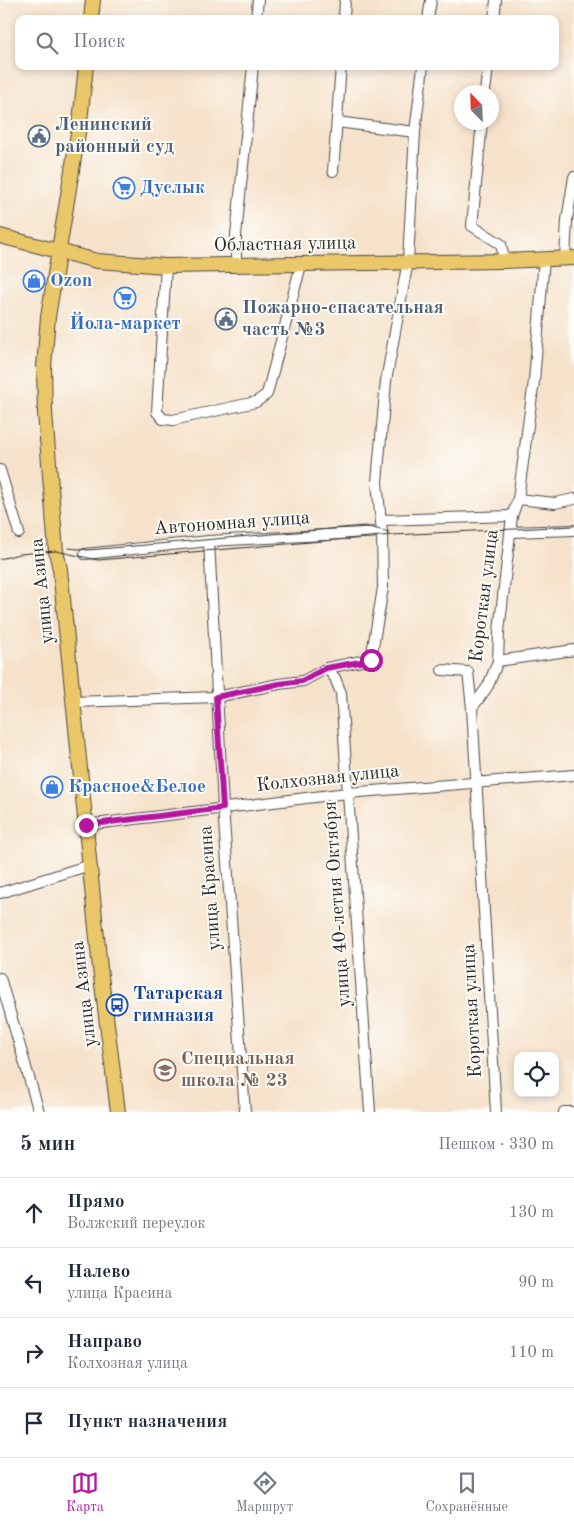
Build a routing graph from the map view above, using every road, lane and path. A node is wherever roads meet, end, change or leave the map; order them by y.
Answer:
1 (93, 0) edge
2 (258, 0) edge
3 (346, 0) edge
4 (431, 0) edge
5 (496, 0) edge
6 (91, 15) edge
7 (256, 15) edge
8 (344, 15) edge
9 (429, 15) edge
10 (494, 15) edge
11 (86, 70) edge
12 (253, 70) edge
13 (341, 70) edge
14 (423, 70) edge
15 (488, 70) edge
16 (487, 85) edge
17 (337, 122) junction
18 (481, 130) edge
19 (415, 132) junction
20 (333, 171) dead end
21 (574, 177) edge
22 (0, 236) edge
23 (60, 251) junction
24 (569, 258) edge
25 (544, 259) junction
26 (408, 261) junction
27 (504, 261) junction
28 (300, 265) junction
29 (166, 266) junction
30 (236, 266) junction
31 (0, 470) edge
32 (518, 499) junction
33 (574, 500) edge
34 (512, 516) junction
35 (380, 520) junction
36 (574, 530) edge
37 (382, 532) junction
38 (511, 532) junction
39 (19, 533) dead end
40 (209, 542) junction
41 (85, 554) dead end
42 (574, 650) edge
43 (498, 661) junction
44 (326, 668) junction
45 (442, 670) dead end
46 (216, 697) junction
47 (74, 702) junction
48 (472, 708) junction
49 (574, 775) edge
50 (478, 782) junction
51 (347, 793) junction
52 (223, 808) junction
53 (86, 825) junction
54 (90, 865) junction
55 (0, 893) edge
56 (0, 978) edge
57 (39, 1112) edge
58 (118, 1112) edge
59 (245, 1112) edge
60 (370, 1112) edge
61 (496, 1112) edge
62 (564, 1112) edge
63 (574, 1112) edge

1 - 6 main road
2 - 7 street
3 - 8 street
4 - 9 street
5 - 10 street
11 - 23 main road, улица Азина
12 - 30 street
13 - 17 street
14 - 19 street
15 - 16 street
17 - 19 street
17 - 20 street
18 - 27 street
19 - 26 street
21 - 24 street
22 - 23 main road, Областная улица
23 - 29 main road, Областная улица
23 - 47 main road, улица Азина
24 - 25 main road, Областная улица
25 - 27 main road, Областная улица
25 - 32 street, Короткая улица
26 - 27 main road, Областная улица
26 - 28 main road, Областная улица
26 - 35 street
28 - 29 street
28 - 30 main road, Областная улица
29 - 30 main road, Областная улица
31 - 39 street
32 - 33 street
32 - 34 street, Короткая улица
34 - 35 street
34 - 38 street, Короткая улица
35 - 37 street
36 - 38 street
37 - 40 street, Автономная улица
37 - 44 street
38 - 43 street, Короткая улица
40 - 41 street, Автономная улица
40 - 46 street, улица Красина
42 - 43 street
43 - 48 street, Короткая улица
44 - 46 street
44 - 51 street, улица 40-летия Октября
45 - 48 street
46 - 47 street
46 - 52 street, улица Красина
47 - 53 main road, улица Азина
48 - 50 street, Короткая улица
49 - 50 street, Колхозная улица
50 - 51 street, Колхозная улица
50 - 61 street, Короткая улица
51 - 52 street, Колхозная улица
51 - 60 street, улица 40-летия Октября
52 - 53 street, Колхозная улица
52 - 59 street, улица Красина
53 - 54 main road, улица Азина
54 - 55 street
54 - 58 main road, улица Азина
56 - 57 street
62 - 63 street

